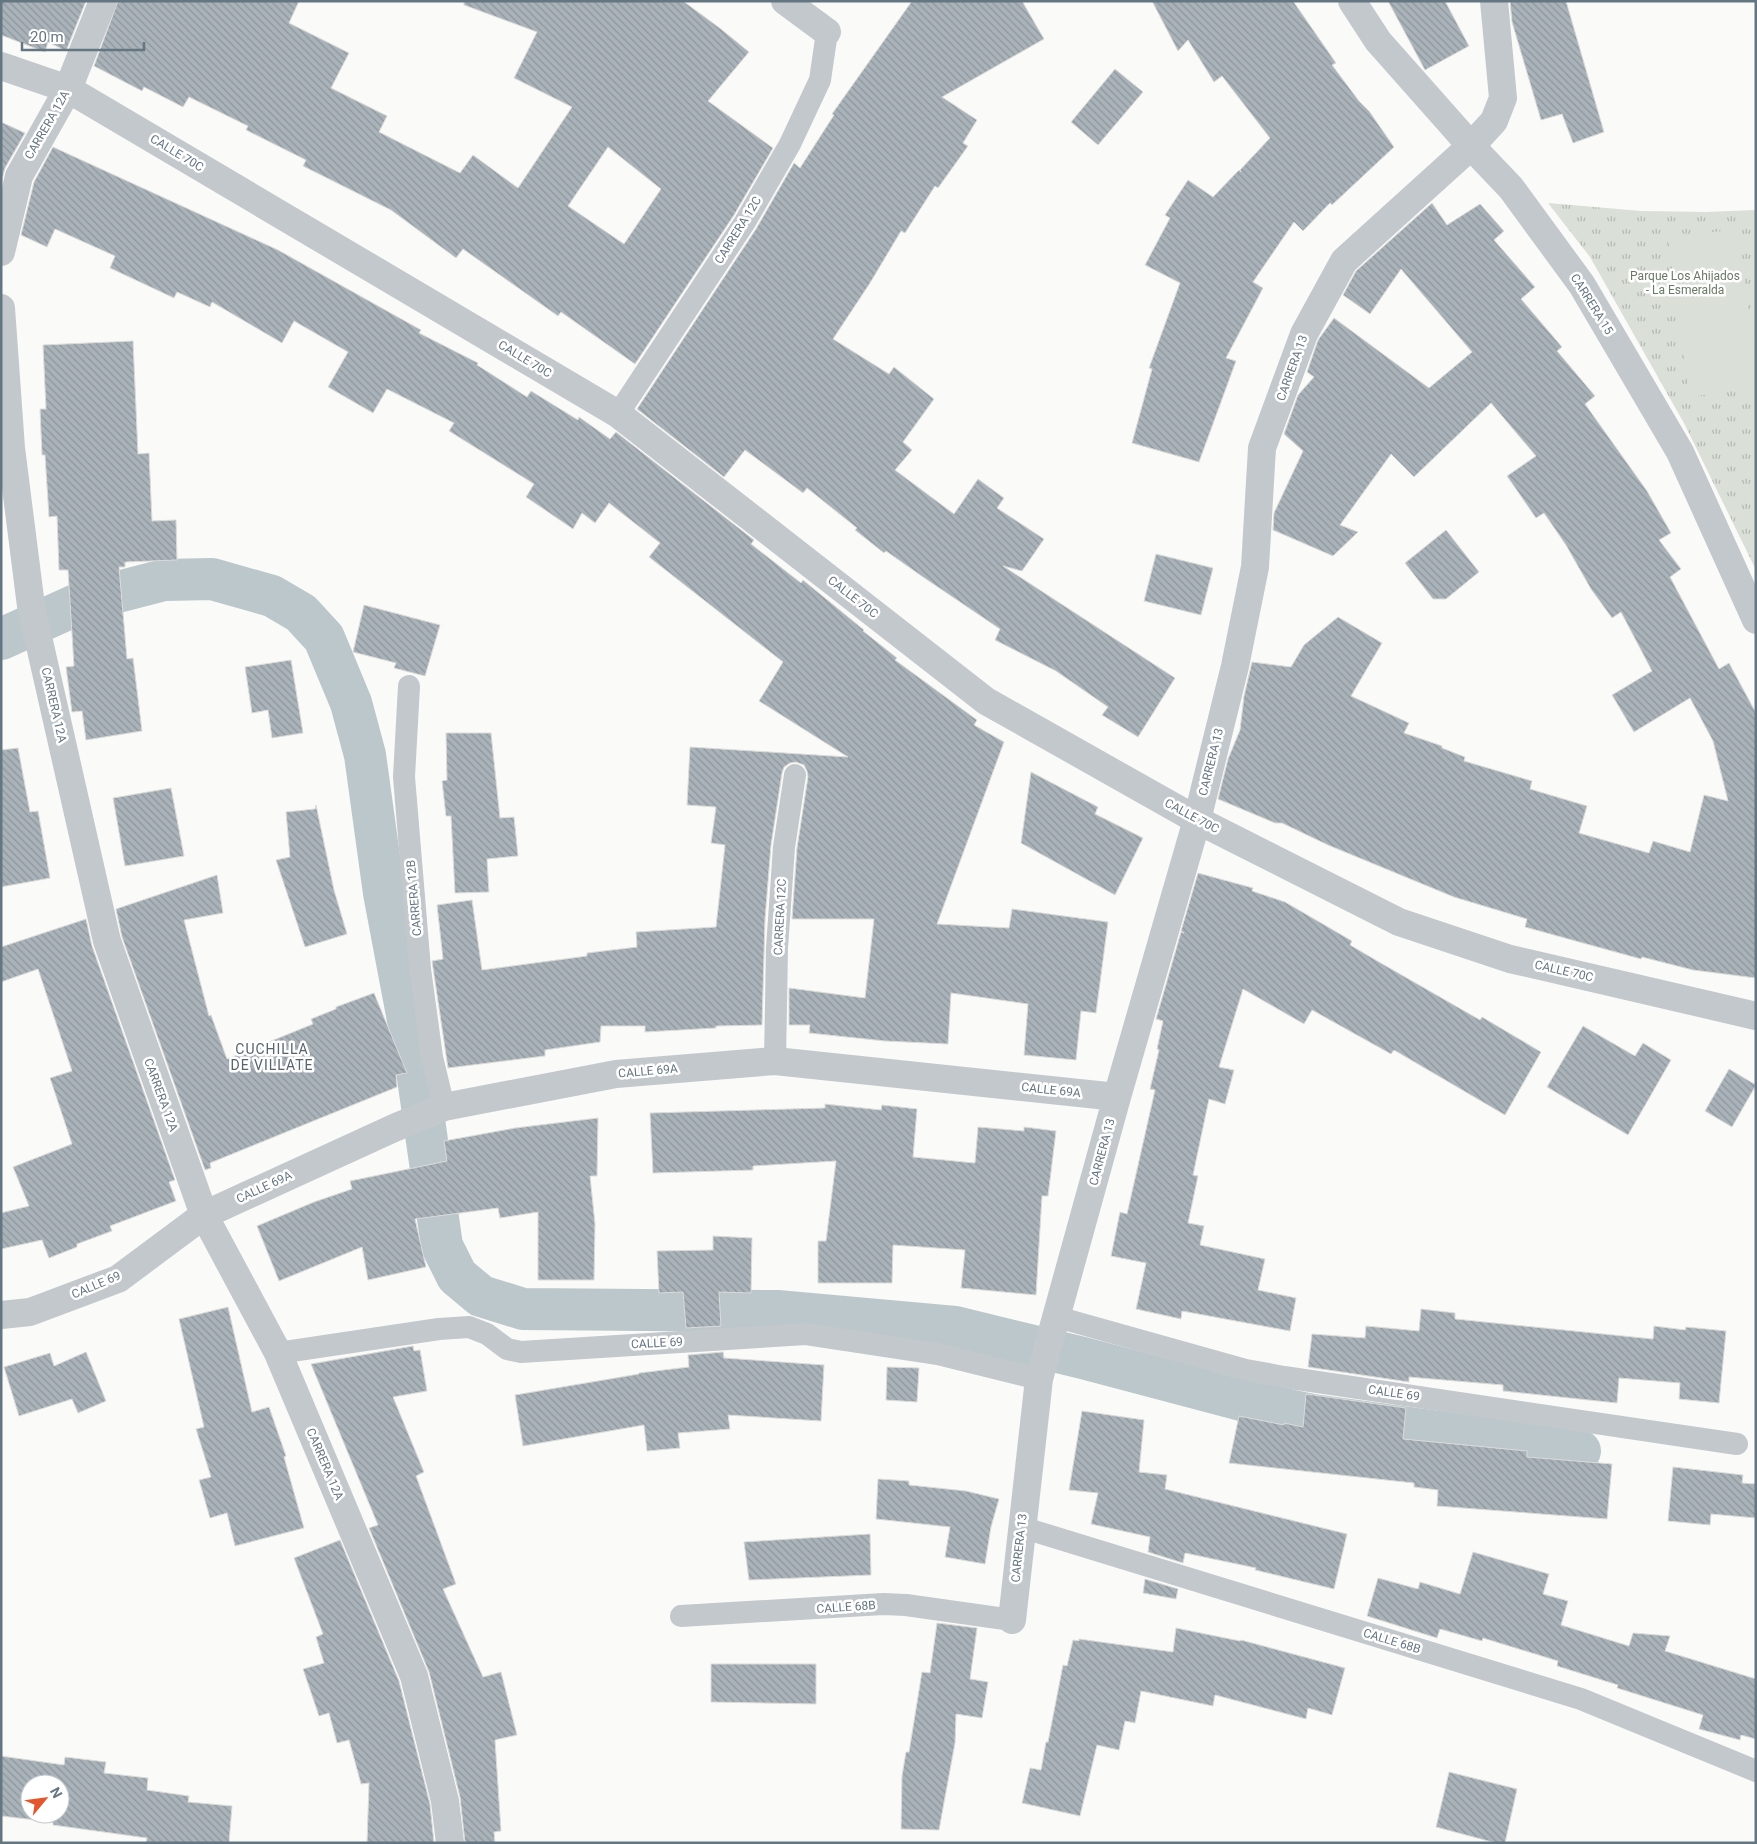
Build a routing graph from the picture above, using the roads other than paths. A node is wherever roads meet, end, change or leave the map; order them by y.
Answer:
1 (103, 1) edge
2 (785, 1) edge
3 (1352, 1) edge
4 (1494, 1) edge
5 (827, 32) joint
6 (1, 66) edge
7 (68, 89) junction
8 (1471, 146) junction
9 (1, 252) edge
10 (1, 308) edge
11 (618, 414) junction
12 (1756, 620) edge
13 (409, 686) dead end
14 (794, 775) dead end
15 (1197, 820) junction
16 (1756, 1016) edge
17 (775, 1061) junction
18 (1117, 1097) junction
19 (444, 1107) junction
20 (204, 1215) junction
21 (1, 1315) edge
22 (1056, 1321) junction
23 (278, 1353) junction
24 (1041, 1373) junction
25 (1736, 1444) dead end
26 (1021, 1527) junction
27 (680, 1616) dead end
28 (1012, 1620) joint
29 (1756, 1771) edge
30 (450, 1843) edge

1 - 7 street, CARRERA 12A
2 - 5 street
3 - 8 street
4 - 8 street
5 - 11 lane, CARRERA 12C
6 - 7 street, CALLE 70C
7 - 9 street, CARRERA 12A
7 - 11 street, CALLE 70C
8 - 12 street, CARRERA 15
8 - 15 street, CARRERA 13
10 - 20 street, CARRERA 12A
11 - 15 street, CALLE 70C
13 - 19 lane, CARRERA 12B
14 - 17 lane, CARRERA 12C
15 - 16 street, CALLE 70C
15 - 18 street, CARRERA 13
17 - 18 street, CALLE 69A
17 - 19 street, CALLE 69A
18 - 22 street, CARRERA 13
19 - 20 street, CALLE 69A
20 - 21 street, CALLE 69
20 - 23 street, CARRERA 12A
22 - 24 street, CARRERA 13
22 - 25 lane, CALLE 69
23 - 24 lane, CALLE 69
23 - 30 street, CARRERA 12A
24 - 26 street, CARRERA 13
26 - 28 street, CARRERA 13
26 - 29 lane, CALLE 68B
27 - 28 lane, CALLE 68B

